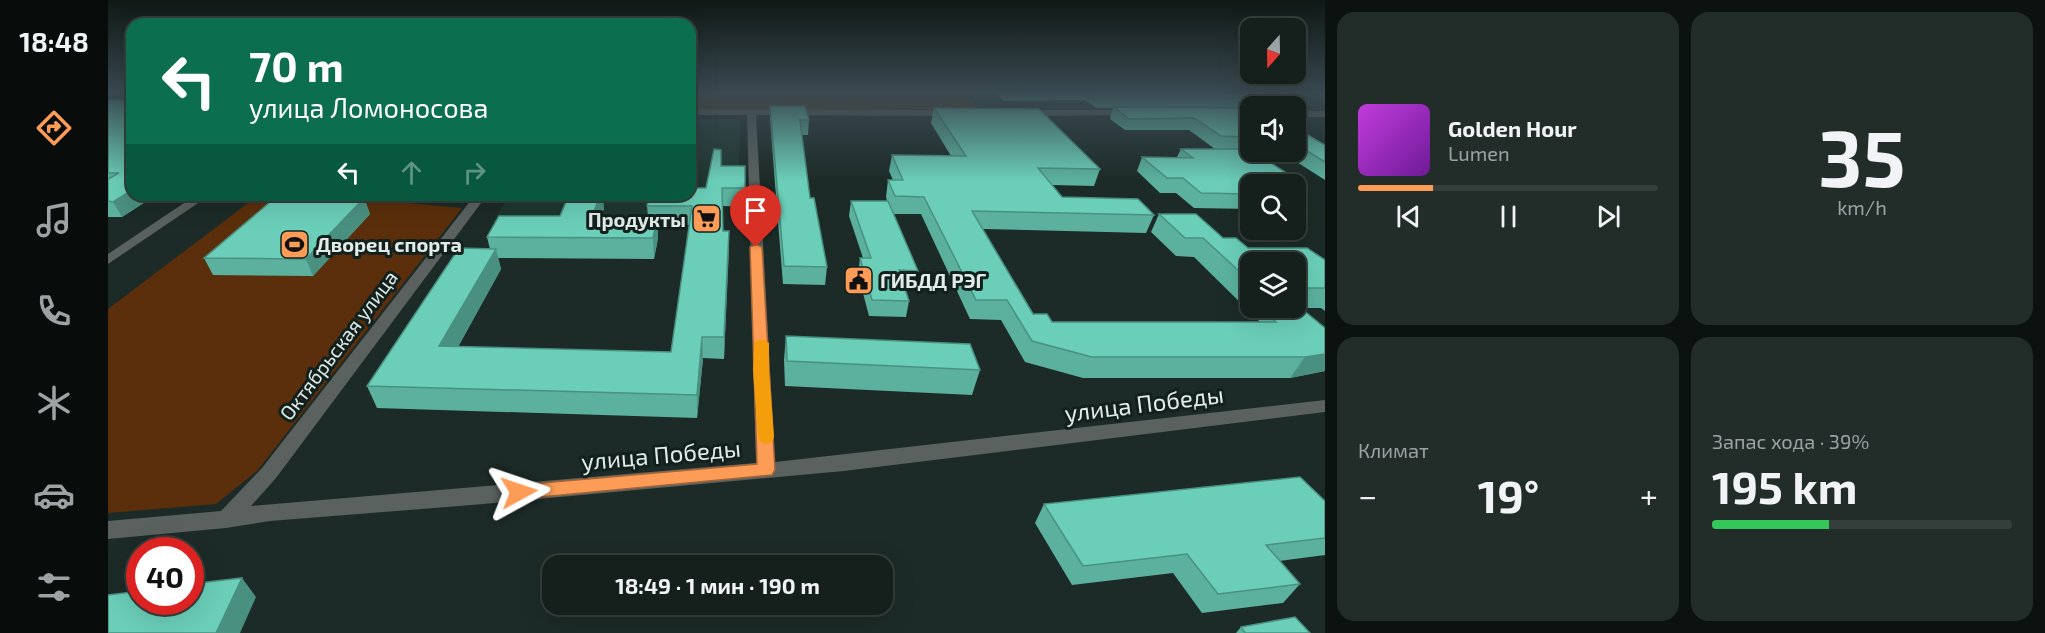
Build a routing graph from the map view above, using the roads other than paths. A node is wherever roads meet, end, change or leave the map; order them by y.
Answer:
1 (751, 122) edge
2 (195, 201) edge
3 (476, 201) edge
4 (108, 260) edge
5 (1325, 406) edge
6 (766, 470) junction
7 (226, 519) junction
8 (108, 530) edge

1 - 6 street
2 - 4 street
3 - 7 street, Октябрьская улица
5 - 6 street, улица Победы
6 - 7 street, улица Победы
7 - 8 street, улица Победы

